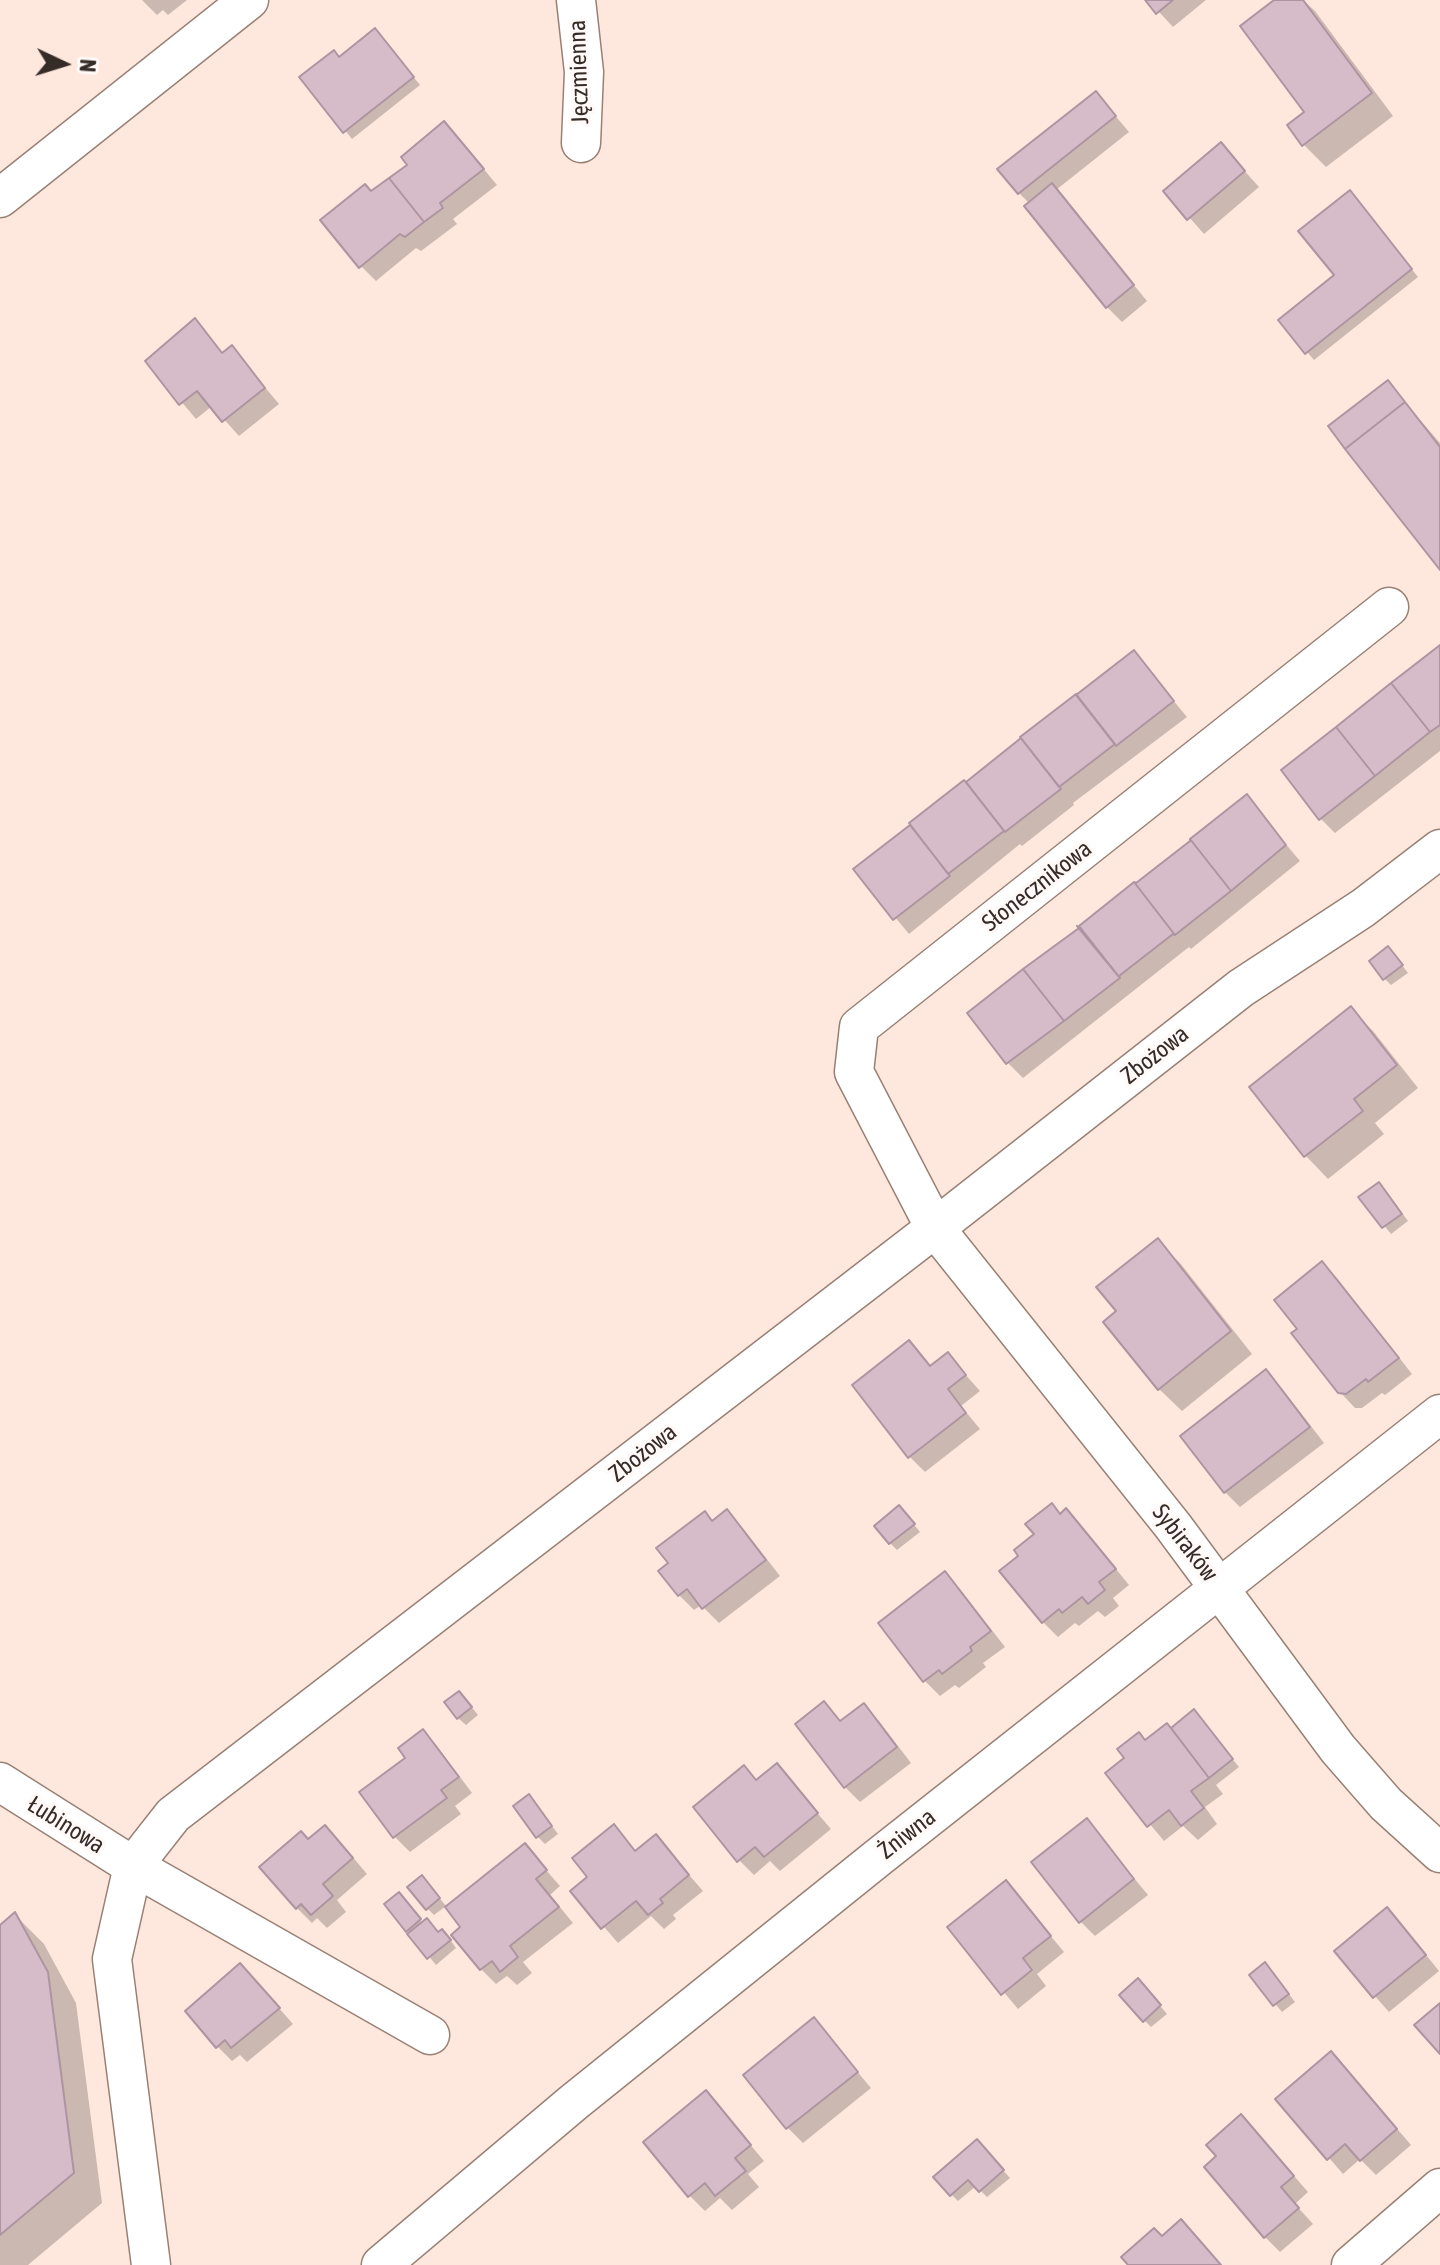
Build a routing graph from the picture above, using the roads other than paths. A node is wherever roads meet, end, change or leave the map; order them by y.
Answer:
1 (249, 0) edge
2 (576, 0) edge
3 (581, 143) dead end
4 (0, 198) edge
5 (1389, 607) dead end
6 (1440, 849) edge
7 (935, 1228) junction
8 (1440, 1414) edge
9 (1219, 1587) junction
10 (0, 1782) edge
11 (1440, 1853) edge
12 (133, 1866) junction
13 (430, 2035) dead end
14 (1440, 2188) edge
15 (151, 2265) edge
16 (381, 2265) edge
17 (1351, 2265) edge

1 - 4 street
2 - 3 street, Jęczmienna
5 - 7 street, Słonecznikowa
6 - 7 street, Zbożowa
7 - 9 street, Sybiraków
7 - 12 street, Zbożowa
8 - 9 street, Żniwna
9 - 11 street, Sybiraków
9 - 16 street, Żniwna
10 - 12 street, Łubinowa
12 - 13 street
12 - 15 street
14 - 17 street

